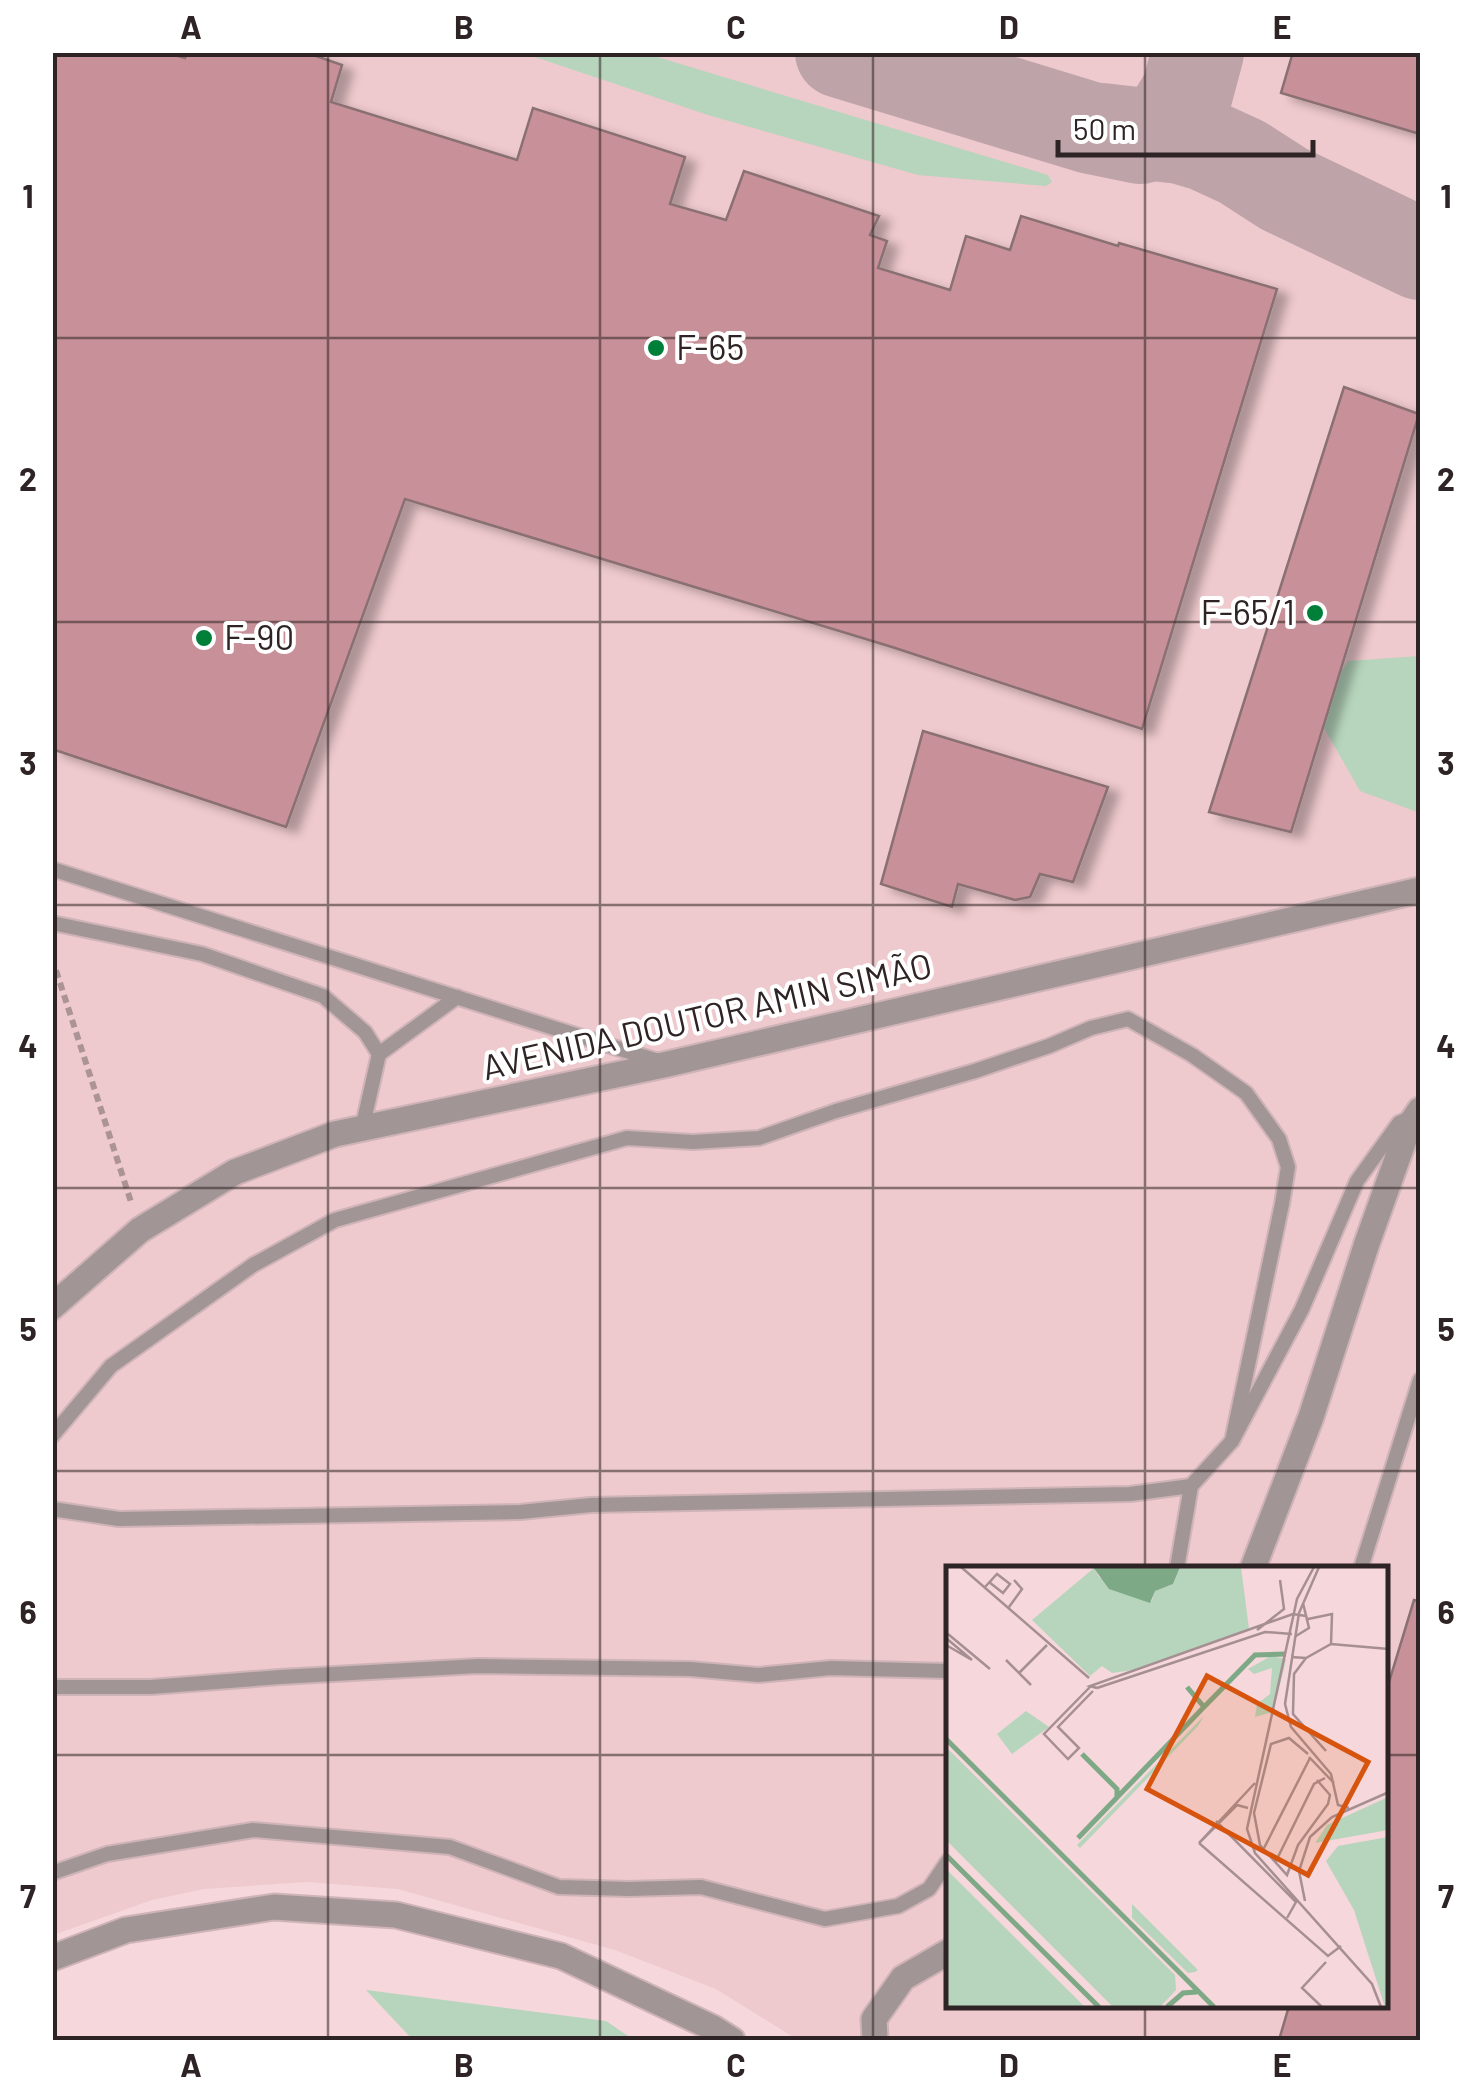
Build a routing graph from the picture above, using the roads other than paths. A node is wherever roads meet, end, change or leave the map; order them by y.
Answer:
1 (53, 870) edge
2 (1420, 890) edge
3 (52, 923) edge
4 (457, 997) junction
5 (380, 1054) junction
6 (668, 1064) junction
7 (1418, 1113) edge
8 (362, 1129) junction
9 (52, 1307) edge
10 (1420, 1380) edge
11 (52, 1436) edge
12 (1232, 1441) junction
13 (1191, 1486) junction
14 (52, 1509) edge
15 (1177, 1566) edge
16 (1254, 1566) edge
17 (1362, 1566) edge
18 (946, 1671) edge
19 (52, 1687) edge
20 (946, 1865) edge
21 (52, 1873) edge
22 (946, 1953) edge
23 (52, 1958) edge
24 (732, 2040) edge
25 (875, 2040) edge

1 - 4 lane
2 - 6 street, AVENIDA DOUTOR AMIN SIMÃO
3 - 5 lane
4 - 5 lane
4 - 6 lane
5 - 8 lane
6 - 8 street, AVENIDA DOUTOR AMIN SIMÃO
7 - 12 lane
7 - 16 street
8 - 9 street, AVENIDA DOUTOR AMIN SIMÃO
10 - 17 lane
11 - 12 lane
12 - 13 lane
13 - 14 lane
13 - 15 lane
18 - 19 lane
20 - 21 lane
22 - 25 street
23 - 24 street

